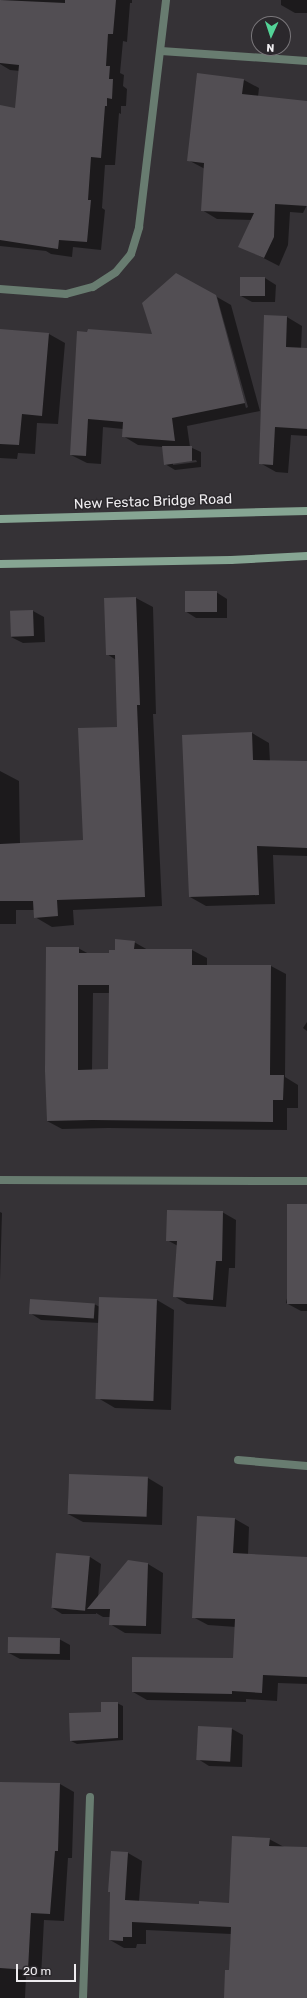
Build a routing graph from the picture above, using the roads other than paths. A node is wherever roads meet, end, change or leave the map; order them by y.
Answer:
1 (166, 0) edge
2 (161, 51) junction
3 (307, 61) edge
4 (0, 289) edge
5 (307, 511) edge
6 (0, 519) edge
7 (307, 556) edge
8 (0, 564) edge
9 (0, 1180) edge
10 (307, 1181) edge
11 (238, 1460) dead end
12 (307, 1466) edge
13 (90, 1797) dead end
14 (83, 1998) edge

1 - 2 street
2 - 3 street
2 - 4 street
5 - 6 main road, New Festac Bridge Road
7 - 8 main road
9 - 10 street
11 - 12 street
13 - 14 street

